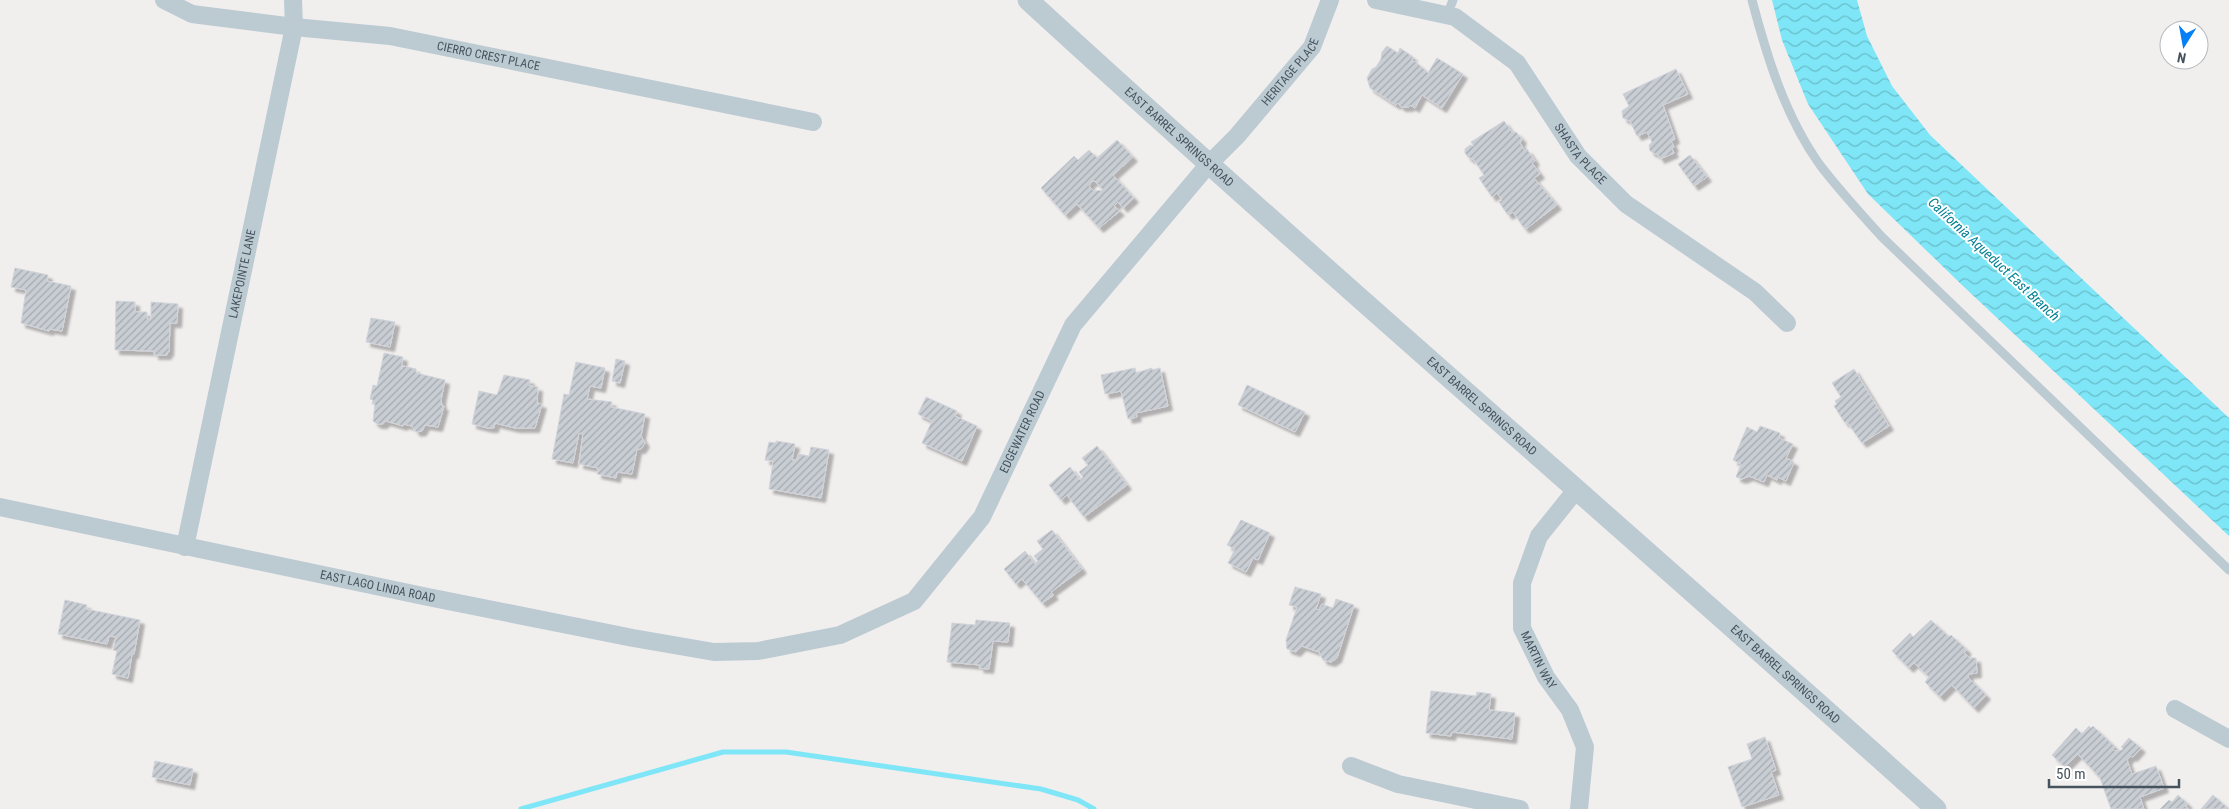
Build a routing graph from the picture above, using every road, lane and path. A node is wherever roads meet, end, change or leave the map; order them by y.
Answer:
1 (164, 0) edge
2 (293, 0) edge
3 (1028, 0) edge
4 (1330, 0) edge
5 (1376, 0) edge
6 (1752, 0) edge
7 (1450, 8) edge
8 (294, 27) junction
9 (813, 122) dead end
10 (1237, 136) joint
11 (1208, 165) junction
12 (1787, 323) dead end
13 (1576, 490) junction
14 (0, 507) edge
15 (185, 547) junction
16 (2229, 570) edge
17 (758, 650) joint
18 (2175, 709) dead end
19 (2229, 739) edge
20 (1351, 766) dead end
21 (1520, 809) edge
22 (1580, 809) edge
23 (1936, 809) edge

1 - 8 street, CIERRO CREST PLACE
2 - 8 street, LAKEPOINTE LANE
3 - 11 street, EAST BARREL SPRINGS ROAD
4 - 10 street, HERITAGE PLACE
5 - 7 street, SHASTA PLACE
6 - 16 lane
7 - 12 street, SHASTA PLACE
8 - 9 street, CIERRO CREST PLACE
8 - 15 street, LAKEPOINTE LANE
10 - 11 street, EDGEWATER ROAD
11 - 13 street, EAST BARREL SPRINGS ROAD
11 - 17 street, EDGEWATER ROAD
13 - 22 street, MARTIN WAY
13 - 23 street, EAST BARREL SPRINGS ROAD
14 - 15 street, EAST LAGO LINDA ROAD
15 - 17 street, EAST LAGO LINDA ROAD
18 - 19 street
20 - 21 street

